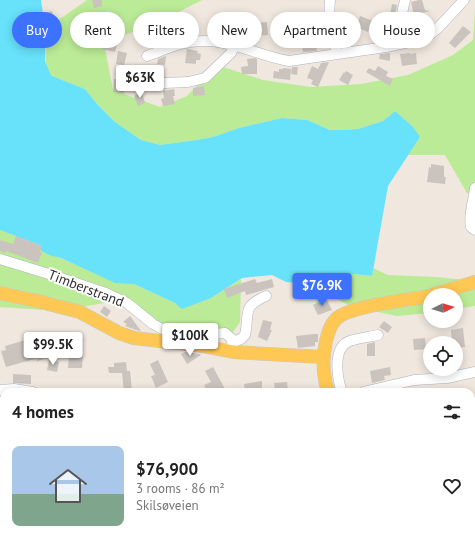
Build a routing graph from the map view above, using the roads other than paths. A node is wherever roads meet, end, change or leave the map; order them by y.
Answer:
1 (330, 0) edge
2 (404, 0) edge
3 (464, 0) edge
4 (402, 12) edge
5 (435, 30) edge
6 (207, 41) edge
7 (234, 48) edge
8 (242, 48) edge
9 (376, 48) edge
10 (337, 54) junction
11 (147, 56) dead end
12 (142, 84) dead end
13 (475, 188) edge
14 (475, 230) edge
15 (0, 259) edge
16 (475, 282) edge
17 (455, 288) edge
18 (0, 293) edge
19 (266, 296) dead end
20 (423, 297) edge
21 (378, 335) dead end
22 (233, 347) junction
23 (324, 357) junction
24 (473, 370) edge
25 (327, 388) edge
26 (341, 388) edge
27 (378, 388) edge

1 - 10 street
2 - 4 street
3 - 5 street
6 - 11 street
7 - 12 street
8 - 10 street
9 - 10 street
13 - 14 street
15 - 22 street, Timberstrand
16 - 17 main road
18 - 22 main road
19 - 22 street
20 - 23 main road
21 - 26 street
22 - 23 main road
23 - 25 main road
24 - 27 street

